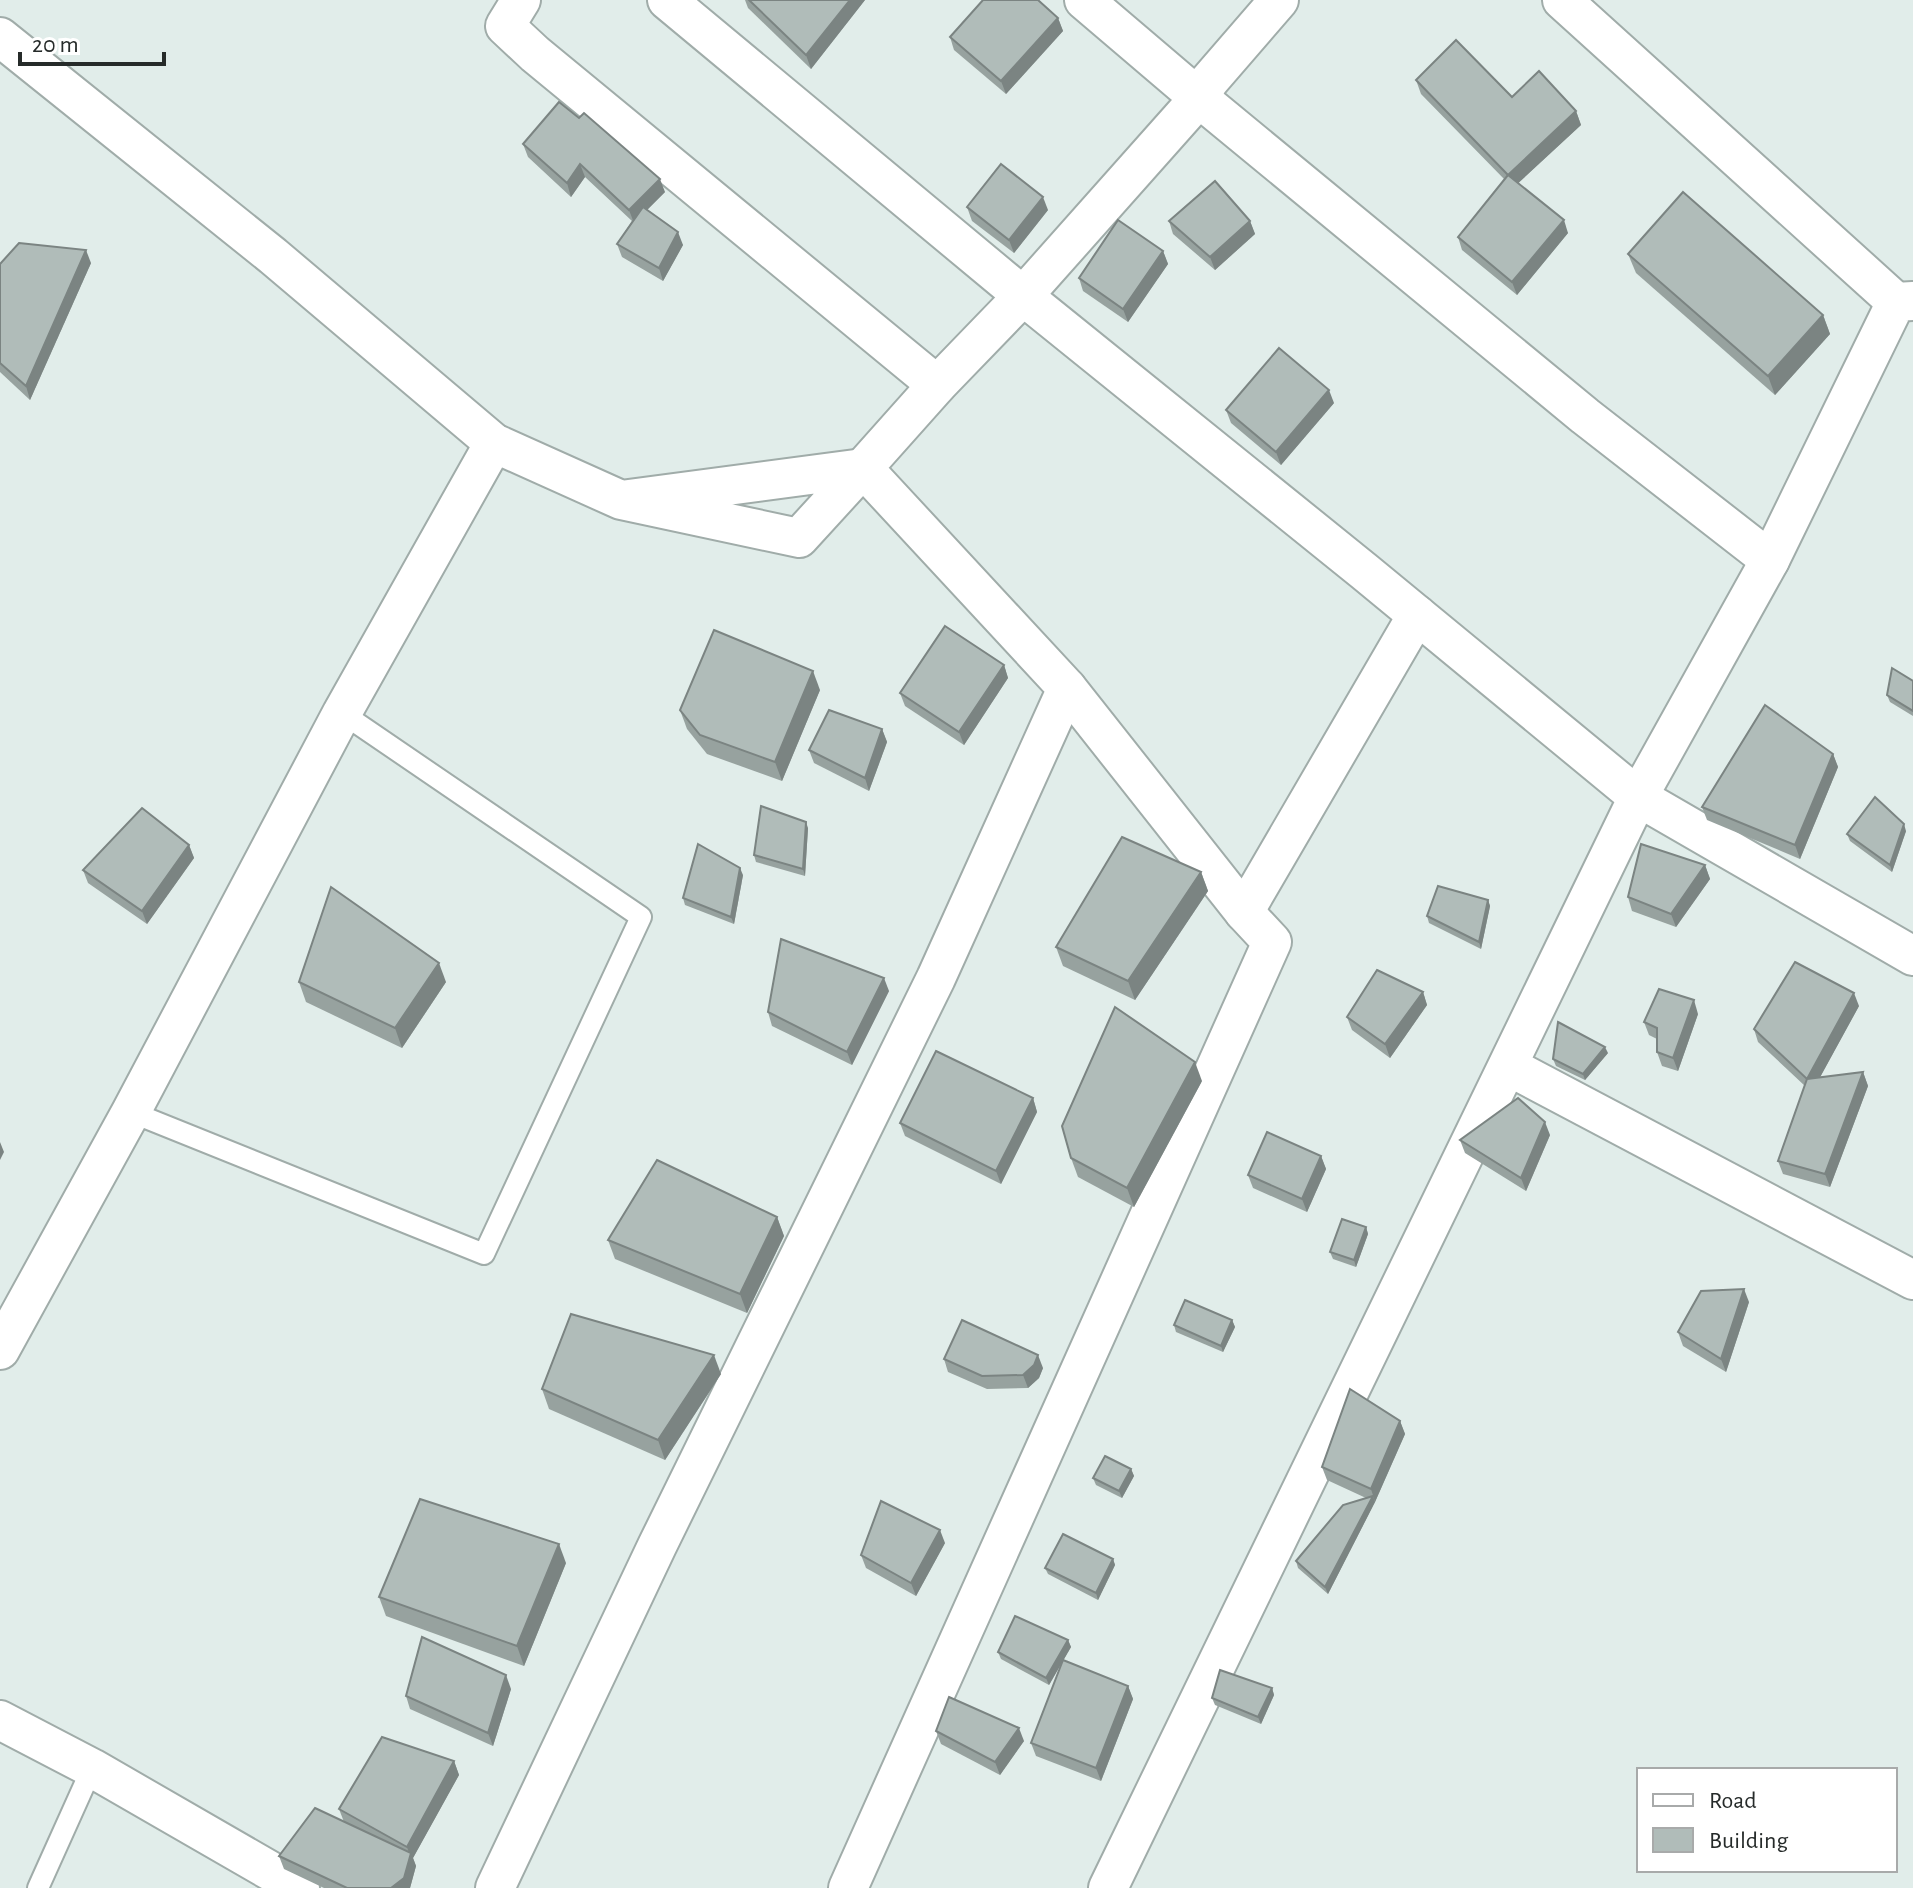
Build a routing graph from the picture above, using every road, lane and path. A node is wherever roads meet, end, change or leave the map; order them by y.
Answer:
1 (521, 0) edge
2 (667, 0) edge
3 (1084, 0) edge
4 (1279, 0) edge
5 (1562, 0) edge
6 (0, 37) edge
7 (1199, 98) junction
8 (1023, 296) junction
9 (1904, 302) edge
10 (937, 385) junction
11 (494, 443) junction
12 (863, 468) junction
13 (621, 500) junction
14 (1770, 560) junction
15 (1417, 615) junction
16 (1067, 688) junction
17 (342, 713) junction
18 (1638, 797) junction
19 (1244, 912) junction
20 (1913, 956) edge
21 (1508, 1066) junction
22 (131, 1112) junction
23 (1913, 1280) edge
24 (0, 1350) edge
25 (0, 1720) edge
26 (92, 1768) junction
27 (38, 1888) edge
28 (300, 1888) edge
29 (495, 1888) edge
30 (848, 1888) edge
31 (1108, 1888) edge

1 - 10 street
2 - 8 street
3 - 7 street
4 - 7 street
5 - 9 street
6 - 11 street
7 - 8 street
7 - 14 street
8 - 10 street
8 - 15 street
9 - 14 street
10 - 12 street
11 - 13 street
11 - 17 street
12 - 13 street
12 - 13 street
12 - 16 street
14 - 18 street
15 - 18 street
15 - 19 street
16 - 19 street
16 - 29 street
17 - 22 street
17 - 22 lane
18 - 20 street
18 - 21 street
19 - 30 street
21 - 23 street
21 - 31 street
22 - 24 street
25 - 26 street
26 - 27 lane
26 - 28 street

